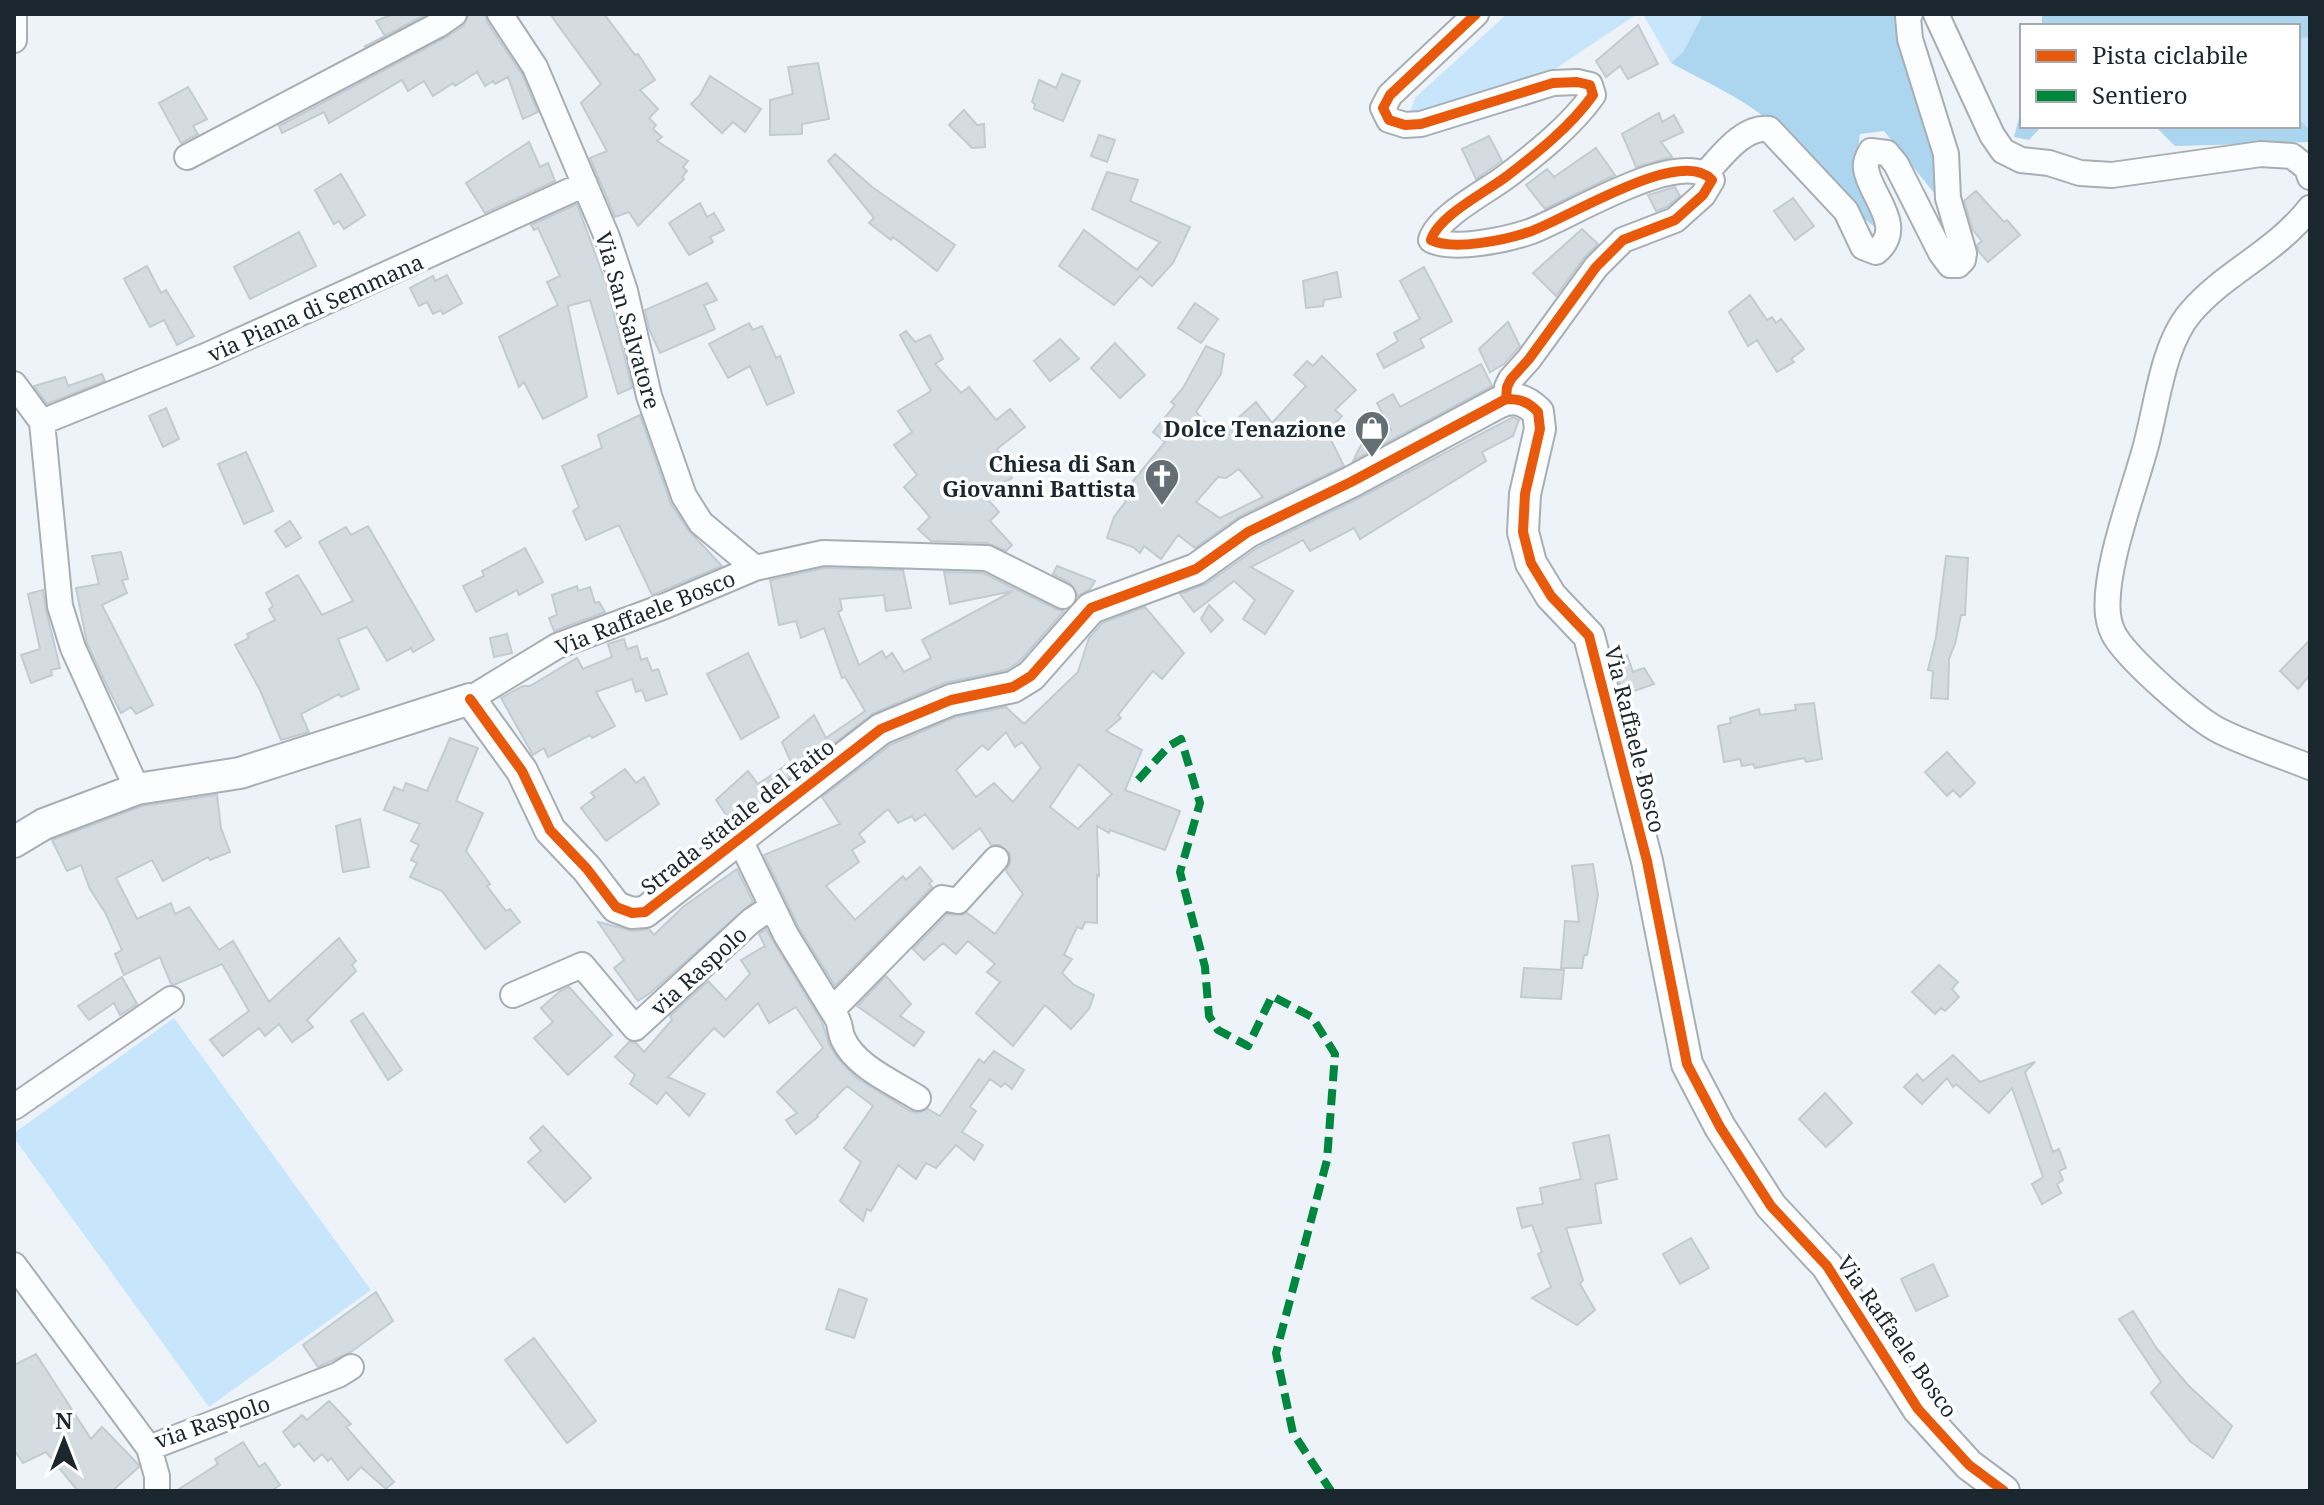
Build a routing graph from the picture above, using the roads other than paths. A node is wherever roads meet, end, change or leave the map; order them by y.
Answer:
1 (14, 14) edge
2 (454, 14) edge
3 (500, 14) edge
4 (1476, 14) edge
5 (1910, 14) edge
6 (1936, 14) edge
7 (14, 40) edge
8 (187, 157) dead end
9 (2309, 172) edge
10 (1706, 173) junction
11 (585, 184) junction
12 (2310, 208) edge
13 (14, 384) edge
14 (1506, 399) junction
15 (42, 422) junction
16 (755, 568) junction
17 (1063, 596) dead end
18 (470, 699) junction
19 (2310, 767) edge
20 (137, 789) junction
21 (740, 840) junction
22 (14, 842) edge
23 (996, 859) dead end
24 (772, 907) junction
25 (513, 995) dead end
26 (171, 999) dead end
27 (832, 1010) junction
28 (918, 1098) dead end
29 (14, 1107) edge
30 (14, 1265) edge
31 (351, 1367) dead end
32 (149, 1448) junction
33 (157, 1491) edge
34 (2004, 1491) edge

1 - 7 street
2 - 8 street
3 - 11 street, Via San Salvatore
4 - 10 street
5 - 10 street
6 - 9 street
10 - 14 street
11 - 15 street, via Piana di Semmana
11 - 16 street, Via San Salvatore
12 - 19 street
13 - 15 street
14 - 21 street, Strada statale del Faito
14 - 34 street, Via Raffaele Bosco
15 - 20 street
16 - 17 street, Via Raffaele Bosco
16 - 18 street, Via Raffaele Bosco
18 - 20 street, Via Raffaele Bosco
18 - 21 street, Strada statale del Faito
20 - 22 street, Via Raffaele Bosco
21 - 24 street
23 - 27 street
24 - 25 street, via Raspolo
24 - 27 street
26 - 29 street
27 - 28 street
30 - 32 street, via Raspolo
31 - 32 street, via Raspolo
32 - 33 street

